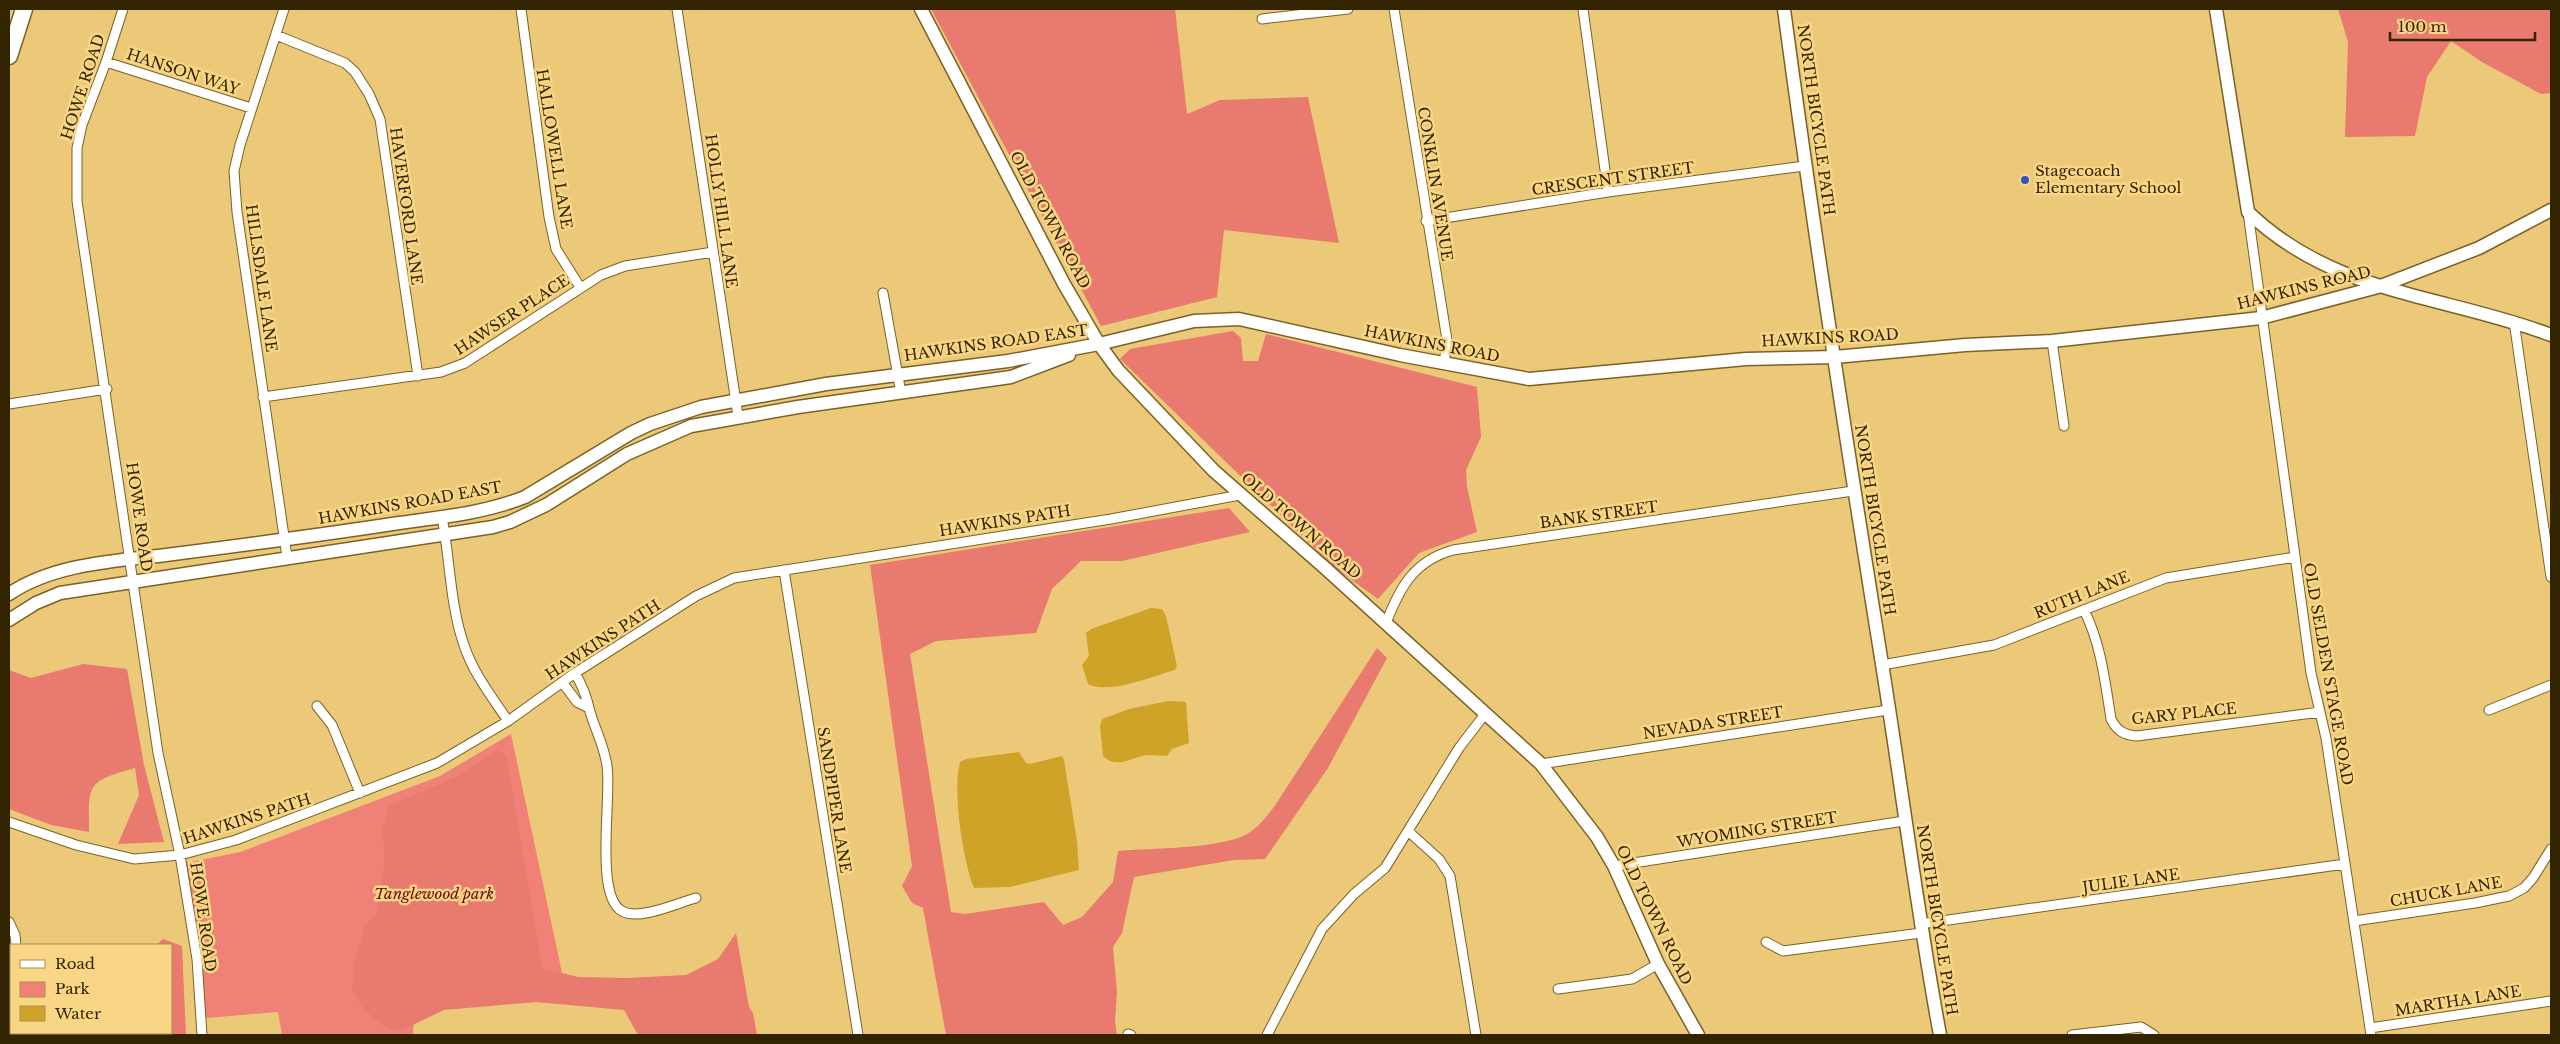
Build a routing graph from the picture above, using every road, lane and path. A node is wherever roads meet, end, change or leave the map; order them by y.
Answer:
1 (24, 9) edge
2 (123, 9) edge
3 (284, 9) edge
4 (521, 9) edge
5 (677, 9) edge
6 (921, 9) edge
7 (1348, 9) edge
8 (1394, 9) edge
9 (1583, 9) edge
10 (1784, 9) edge
11 (2216, 9) edge
12 (1262, 19) dead end
13 (276, 34) junction
14 (9, 56) edge
15 (106, 62) junction
16 (251, 108) junction
17 (1804, 166) junction
18 (1608, 192) junction
19 (2551, 210) edge
20 (2248, 212) junction
21 (1426, 221) junction
22 (713, 252) junction
23 (580, 287) junction
24 (2378, 287) junction
25 (883, 293) dead end
26 (2261, 318) junction
27 (2514, 321) junction
28 (2551, 336) edge
29 (2052, 341) junction
30 (1099, 344) junction
31 (1835, 357) junction
32 (1444, 364) junction
33 (896, 374) junction
34 (418, 376) junction
35 (107, 389) junction
36 (900, 393) junction
37 (263, 397) junction
38 (735, 400) junction
39 (9, 404) edge
40 (738, 416) junction
41 (2064, 426) dead end
42 (1853, 491) junction
43 (1240, 495) junction
44 (442, 517) junction
45 (445, 536) junction
46 (284, 540) junction
47 (288, 557) junction
48 (2294, 558) junction
49 (130, 559) junction
50 (784, 570) junction
51 (2551, 577) edge
52 (135, 581) junction
53 (9, 594) edge
54 (2084, 610) junction
55 (9, 620) edge
56 (1386, 624) junction
57 (1882, 666) junction
58 (575, 673) junction
59 (562, 682) junction
60 (2551, 685) edge
61 (317, 706) dead end
62 (589, 708) junction
63 (1888, 710) junction
64 (2489, 710) dead end
65 (2320, 712) junction
66 (1485, 714) junction
67 (508, 721) junction
68 (1541, 764) junction
69 (360, 793) junction
70 (1904, 821) junction
71 (9, 822) edge
72 (1409, 832) junction
73 (2551, 849) edge
74 (180, 855) junction
75 (2345, 864) junction
76 (1614, 866) junction
77 (696, 898) dead end
78 (2354, 921) junction
79 (9, 922) edge
80 (1920, 928) junction
81 (1766, 942) dead end
82 (16, 944) edge
83 (1658, 964) junction
84 (1558, 989) dead end
85 (2551, 1001) edge
86 (2370, 1032) edge
87 (202, 1035) edge
88 (858, 1035) edge
89 (1267, 1035) edge
90 (1476, 1035) edge
91 (1698, 1035) edge
92 (1940, 1035) edge
93 (2072, 1035) edge
94 (2154, 1035) edge

1 - 14 highway
2 - 15 street, HOWE ROAD
3 - 13 street, HILLSDALE LANE
4 - 23 street, HALLOWELL LANE
5 - 22 street, HOLLY HILL LANE
6 - 30 street, OLD TOWN ROAD
7 - 12 street
8 - 21 street, CONKLIN AVENUE
9 - 18 street
10 - 17 street, NORTH BICYCLE PATH
11 - 20 street
13 - 16 street, HILLSDALE LANE
13 - 34 street, HAVERFORD LANE
15 - 16 street, HANSON WAY
15 - 35 street, HOWE ROAD
16 - 37 street, HILLSDALE LANE
17 - 18 street, CRESCENT STREET
17 - 31 street, NORTH BICYCLE PATH
18 - 21 street, CRESCENT STREET
19 - 24 street, HAWKINS ROAD
20 - 24 street
20 - 26 street, OLD SELDEN STAGE ROAD
21 - 32 street, CONKLIN AVENUE
22 - 23 street, HAWSER PLACE
22 - 38 street, HOLLY HILL LANE
23 - 34 street, HAWSER PLACE
24 - 26 street, HAWKINS ROAD
24 - 27 street
25 - 33 street
26 - 29 street, HAWKINS ROAD
26 - 48 street, OLD SELDEN STAGE ROAD
27 - 28 street
27 - 51 street
29 - 31 street, HAWKINS ROAD
29 - 41 street
30 - 32 street, HAWKINS ROAD
30 - 33 street, HAWKINS ROAD EAST
30 - 36 street, HAWKINS ROAD EAST
30 - 43 street, OLD TOWN ROAD
31 - 32 street, HAWKINS ROAD
31 - 42 street, NORTH BICYCLE PATH
33 - 36 street
33 - 38 street, HAWKINS ROAD EAST
34 - 37 street, HAWSER PLACE
35 - 39 street
35 - 49 street, HOWE ROAD
36 - 40 street, HAWKINS ROAD EAST
37 - 46 street, HILLSDALE LANE
38 - 40 street, HOLLY HILL LANE
38 - 44 street, HAWKINS ROAD EAST
40 - 45 street, HAWKINS ROAD EAST
42 - 56 street, BANK STREET
42 - 57 street, NORTH BICYCLE PATH
43 - 50 street, HAWKINS PATH
43 - 56 street, OLD TOWN ROAD
44 - 45 street
44 - 46 street, HAWKINS ROAD EAST
45 - 47 street, HAWKINS ROAD EAST
45 - 67 street
46 - 47 street, HILLSDALE LANE
46 - 49 street, HAWKINS ROAD EAST
47 - 52 street, HAWKINS ROAD EAST
48 - 54 street, RUTH LANE
48 - 65 street, OLD SELDEN STAGE ROAD
49 - 52 street, HOWE ROAD
49 - 53 street, HAWKINS ROAD EAST
50 - 58 street, HAWKINS PATH
50 - 88 street, SANDPIPER LANE
52 - 55 street, HAWKINS ROAD EAST
52 - 74 street, HOWE ROAD
54 - 57 street, RUTH LANE
54 - 65 street, GARY PLACE
56 - 66 street, OLD TOWN ROAD
57 - 63 street, NORTH BICYCLE PATH
58 - 59 street, HAWKINS PATH
58 - 62 street
59 - 62 street
59 - 67 street, HAWKINS PATH
60 - 64 street
61 - 69 street
62 - 77 street
63 - 68 street, NEVADA STREET
63 - 70 street, NORTH BICYCLE PATH
65 - 75 street, OLD SELDEN STAGE ROAD
66 - 68 street, OLD TOWN ROAD
66 - 72 street
67 - 69 street, HAWKINS PATH
68 - 76 street, OLD TOWN ROAD
69 - 74 street, HAWKINS PATH
70 - 76 street, WYOMING STREET
70 - 80 street, NORTH BICYCLE PATH
71 - 74 street, HAWKINS PATH
72 - 89 street
72 - 90 street
73 - 78 street, CHUCK LANE
74 - 87 street, HOWE ROAD
75 - 78 street, OLD SELDEN STAGE ROAD
75 - 80 street, JULIE LANE
76 - 83 street, OLD TOWN ROAD
78 - 86 street, OLD SELDEN STAGE ROAD
79 - 82 street
80 - 81 street, JULIE LANE
80 - 92 street, NORTH BICYCLE PATH
83 - 84 street
83 - 91 street, OLD TOWN ROAD
85 - 86 street, MARTHA LANE
93 - 94 street

